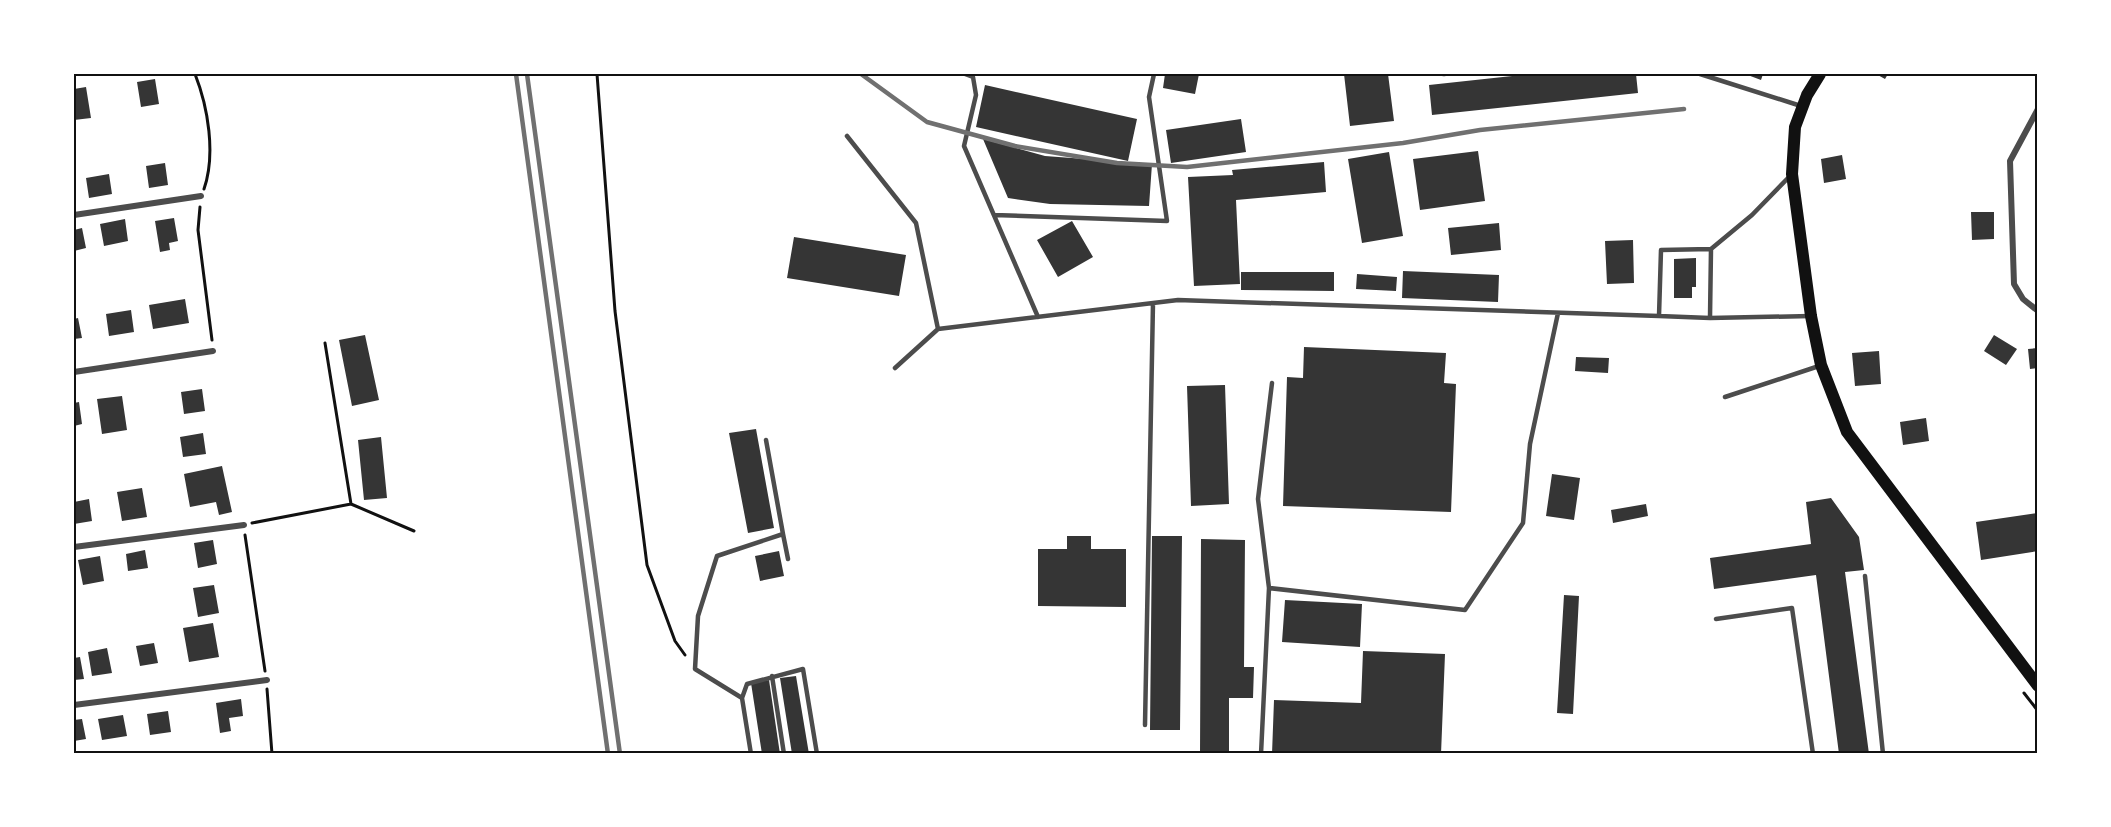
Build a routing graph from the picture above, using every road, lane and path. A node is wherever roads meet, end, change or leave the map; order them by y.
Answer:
1 (195, 74) edge
2 (597, 74) edge
3 (965, 74) edge
4 (1154, 74) edge
5 (1700, 74) edge
6 (1820, 74) edge
7 (1803, 106) junction
8 (2037, 109) edge
9 (847, 136) dead end
10 (1792, 174) junction
11 (201, 196) junction
12 (74, 215) edge
13 (994, 215) junction
14 (1711, 249) junction
15 (1152, 303) junction
16 (2037, 311) edge
17 (1558, 313) junction
18 (1659, 316) junction
19 (1811, 316) junction
20 (1038, 317) junction
21 (1710, 318) junction
22 (938, 329) junction
23 (325, 343) dead end
24 (213, 351) joint
25 (1821, 365) junction
26 (895, 368) dead end
27 (74, 372) edge
28 (1272, 383) dead end
29 (1725, 397) dead end
30 (766, 440) dead end
31 (351, 504) junction
32 (244, 525) junction
33 (414, 531) dead end
34 (783, 534) junction
35 (74, 547) edge
36 (788, 559) dead end
37 (1865, 576) dead end
38 (1269, 588) junction
39 (1716, 619) dead end
40 (695, 669) junction
41 (772, 676) junction
42 (267, 680) junction
43 (2037, 686) edge
44 (742, 698) junction
45 (74, 705) edge
46 (1145, 725) dead end
47 (272, 753) edge
48 (751, 753) edge
49 (784, 753) edge
50 (817, 753) edge
51 (1261, 753) edge
52 (1813, 753) edge
53 (1883, 753) edge

1 - 11 path
2 - 40 path
3 - 13 lane
4 - 13 lane
5 - 7 lane
6 - 7 main road
7 - 10 main road
8 - 16 street
9 - 22 lane
10 - 14 lane
10 - 19 main road
11 - 12 street
11 - 24 path
13 - 20 lane
14 - 18 lane
14 - 21 lane
15 - 17 lane
15 - 20 lane
15 - 46 lane
17 - 18 lane
17 - 38 lane
18 - 21 lane
19 - 21 lane
19 - 25 main road
20 - 22 lane
22 - 26 lane
23 - 31 path
24 - 27 street
25 - 29 lane
25 - 43 main road
28 - 38 lane
30 - 34 lane
31 - 32 path
31 - 33 path
32 - 35 street
32 - 42 path
34 - 36 lane
34 - 40 lane
37 - 53 lane
38 - 51 lane
39 - 52 lane
40 - 44 lane
41 - 44 lane
41 - 49 lane
41 - 50 lane
42 - 45 street
42 - 47 path
44 - 48 lane

